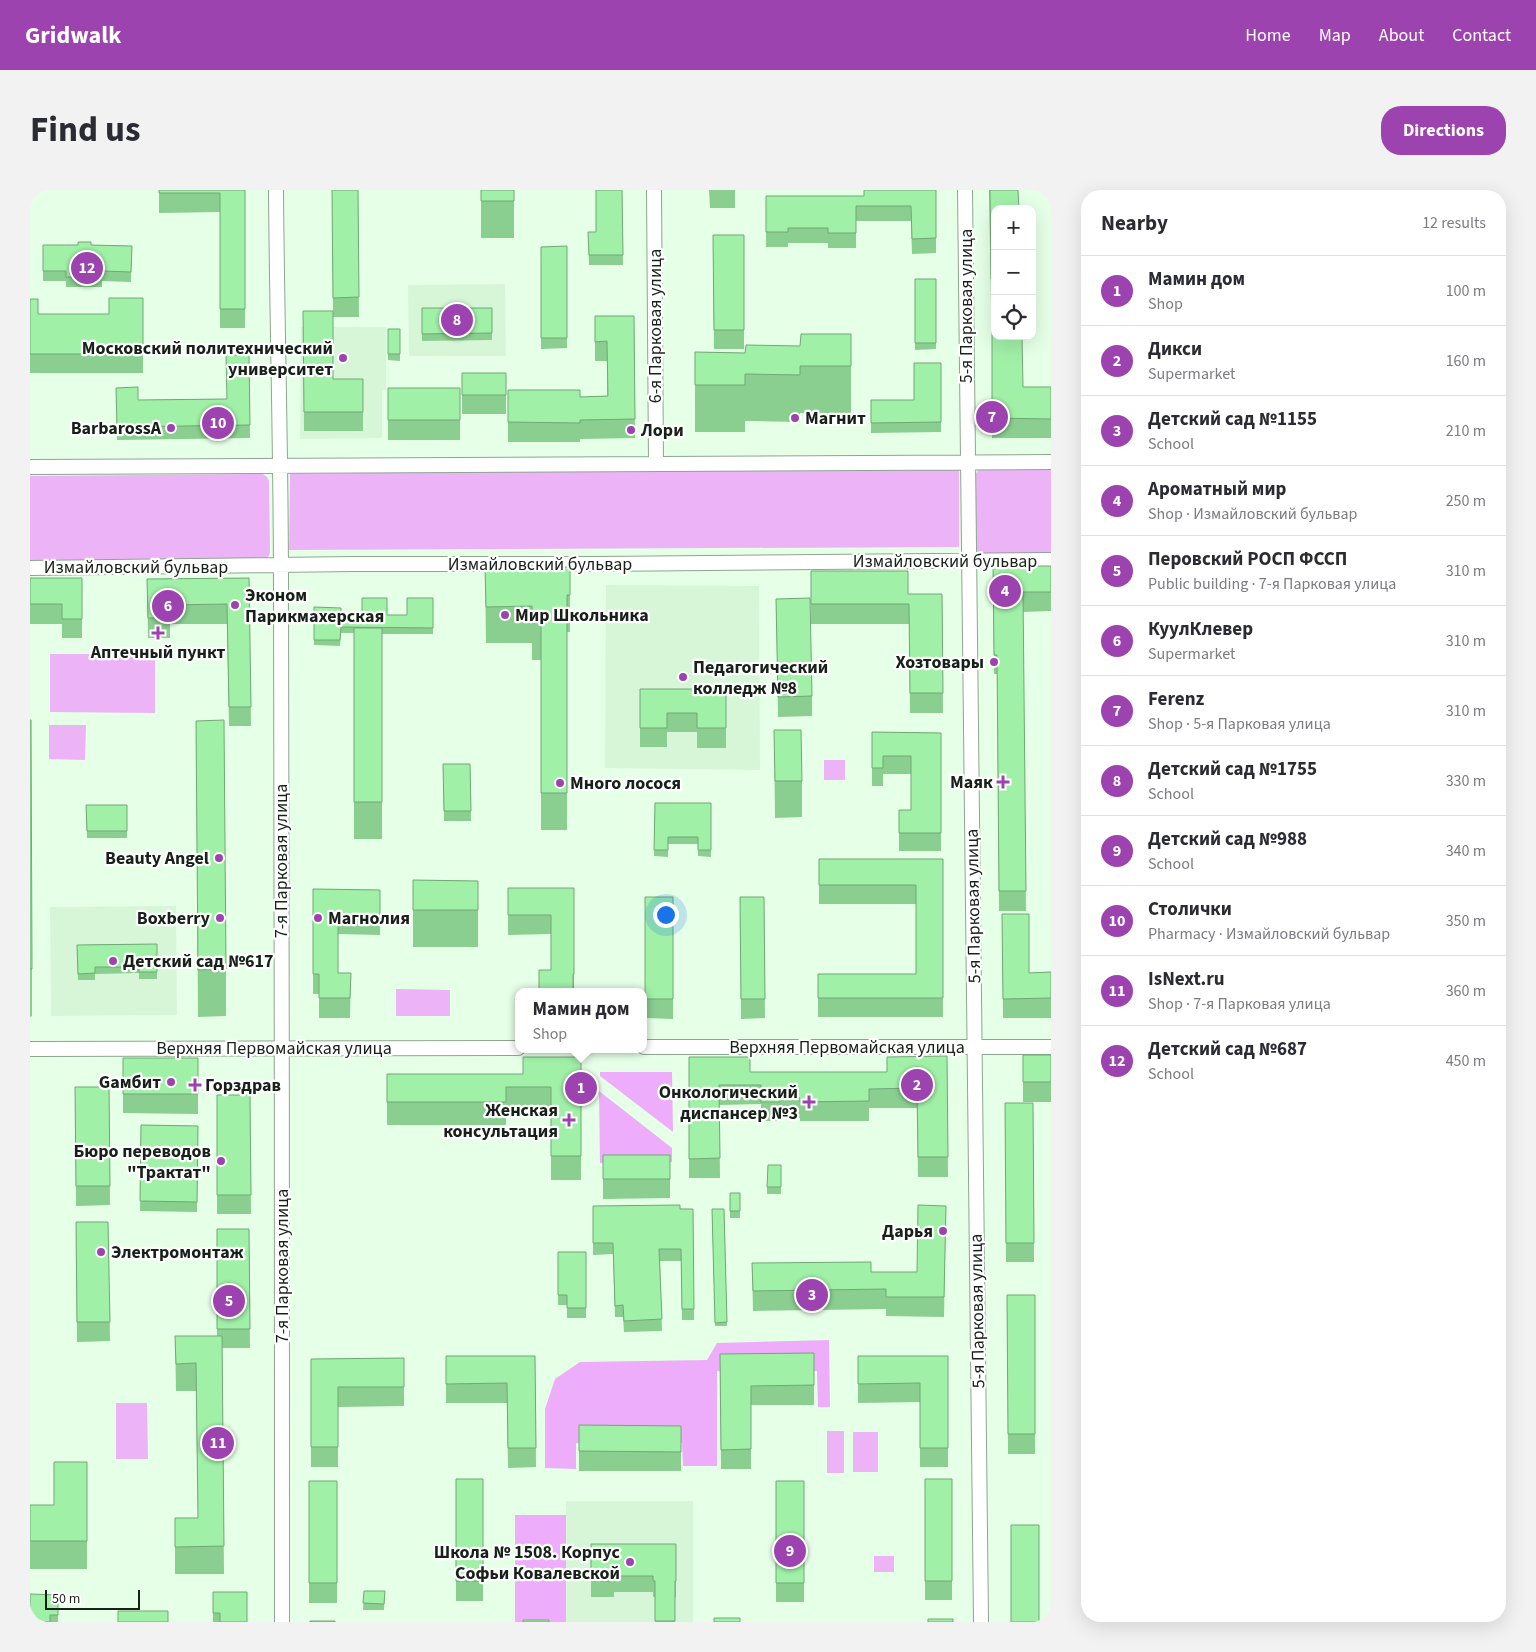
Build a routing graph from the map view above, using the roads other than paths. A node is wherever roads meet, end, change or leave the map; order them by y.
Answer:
1 (276, 190) edge
2 (654, 190) edge
3 (965, 190) edge
4 (967, 462) junction
5 (1051, 462) edge
6 (656, 463) junction
7 (279, 465) junction
8 (30, 467) edge
9 (1051, 560) edge
10 (968, 561) junction
11 (280, 566) junction
12 (30, 568) edge
13 (647, 1047) edge
14 (974, 1047) junction
15 (1051, 1047) edge
16 (30, 1048) edge
17 (515, 1048) edge
18 (282, 1049) junction
19 (282, 1622) edge
20 (981, 1622) edge

1 - 7 street, 7-я Парковая улица
2 - 6 street, 6-я Парковая улица
3 - 4 street, 5-я Парковая улица
4 - 5 street
4 - 6 street
4 - 10 street, 5-я Парковая улица
6 - 7 street
7 - 8 street
7 - 11 street, 7-я Парковая улица
9 - 10 street, Измайловский бульвар
10 - 11 street, Измайловский бульвар
10 - 14 street, 5-я Парковая улица
11 - 12 street, Измайловский бульвар
11 - 18 street, 7-я Парковая улица
13 - 14 street, Верхняя Первомайская улица
14 - 15 street, Верхняя Первомайская улица
14 - 20 street, 5-я Парковая улица
16 - 18 street, Верхняя Первомайская улица
17 - 18 street, Верхняя Первомайская улица
18 - 19 street, 7-я Парковая улица

